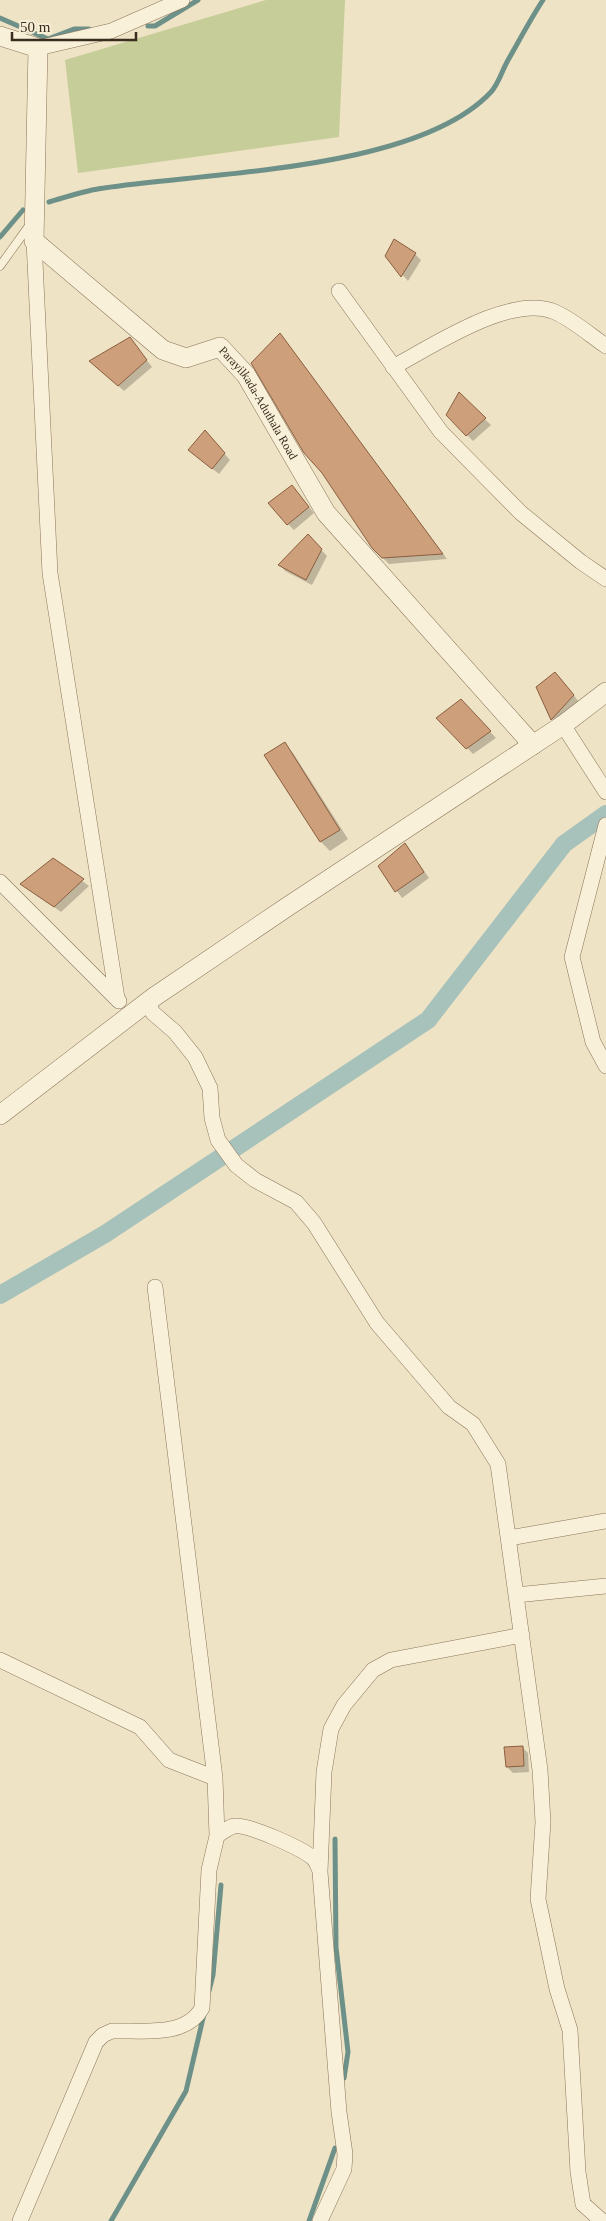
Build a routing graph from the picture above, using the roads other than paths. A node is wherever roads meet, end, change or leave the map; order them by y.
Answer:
1 (182, 0) edge
2 (0, 36) edge
3 (38, 48) junction
4 (34, 218) junction
5 (34, 241) junction
6 (0, 266) edge
7 (339, 291) dead end
8 (606, 346) edge
9 (393, 366) junction
10 (606, 579) edge
11 (606, 692) edge
12 (563, 725) junction
13 (533, 745) junction
14 (606, 792) edge
15 (606, 826) edge
16 (0, 882) edge
17 (117, 998) junction
18 (140, 1008) junction
19 (606, 1066) edge
20 (0, 1115) edge
21 (155, 1286) dead end
22 (606, 1521) edge
23 (509, 1538) junction
24 (606, 1586) edge
25 (516, 1595) junction
26 (522, 1636) junction
27 (0, 1660) edge
28 (215, 1778) junction
29 (217, 1836) junction
30 (320, 1872) junction
31 (20, 2221) edge
32 (320, 2221) edge
33 (602, 2221) edge

1 - 3 street
2 - 3 street
3 - 4 street
4 - 5 street
4 - 6 lane
5 - 13 street, Parayilkada-Aduthala Road
5 - 17 street
7 - 9 street
8 - 9 street
9 - 10 street
11 - 12 street
12 - 13 street
12 - 14 street
13 - 18 street
15 - 19 street
16 - 17 street
17 - 18 street
18 - 20 street
18 - 23 street
21 - 28 street
22 - 23 street
23 - 25 street
24 - 25 street
25 - 26 street
26 - 30 street
26 - 33 street
27 - 28 street
28 - 29 street
29 - 30 street
29 - 31 street
30 - 32 street

